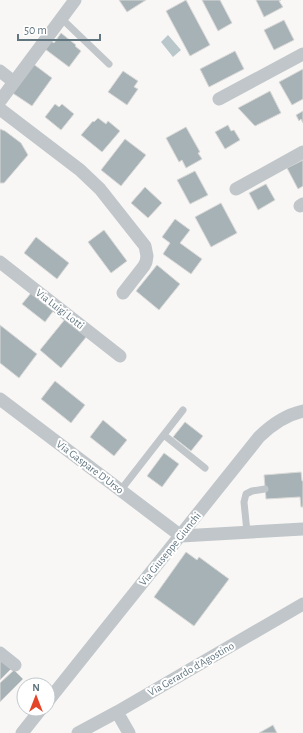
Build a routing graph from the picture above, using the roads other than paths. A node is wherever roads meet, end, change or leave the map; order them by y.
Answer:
1 (75, 0) edge
2 (61, 18) junction
3 (303, 54) edge
4 (109, 64) dead end
5 (0, 71) edge
6 (14, 82) junction
7 (220, 99) dead end
8 (0, 101) edge
9 (0, 110) edge
10 (303, 152) edge
11 (236, 189) dead end
12 (0, 262) edge
13 (123, 292) dead end
14 (120, 356) dead end
15 (0, 399) edge
16 (183, 410) dead end
17 (303, 411) edge
18 (164, 435) junction
19 (205, 468) dead end
20 (265, 489) dead end
21 (120, 491) junction
22 (303, 529) edge
23 (247, 532) junction
24 (181, 536) junction
25 (303, 604) edge
26 (0, 653) edge
27 (16, 665) dead end
28 (56, 691) edge
29 (117, 712) junction
30 (35, 717) edge
31 (22, 733) edge
32 (78, 733) edge
33 (129, 733) edge

1 - 2 street
2 - 4 lane
2 - 6 street
3 - 7 street
5 - 6 street
6 - 8 street
9 - 13 street
10 - 11 street
12 - 14 street, Via Luigi Lotti
15 - 21 street, Via Gaspare D'Urso
16 - 18 lane
17 - 24 street, Via Giuseppe Giunchi
18 - 19 lane
18 - 21 lane
20 - 23 lane
21 - 24 street, Via Gaspare D'Urso
22 - 23 street
23 - 24 street
24 - 28 street, Via Giuseppe Giunchi
25 - 29 street, Via Gerardo d'Agostino
26 - 27 street
29 - 32 street, Via Gerardo d'Agostino
29 - 33 street
30 - 31 street

